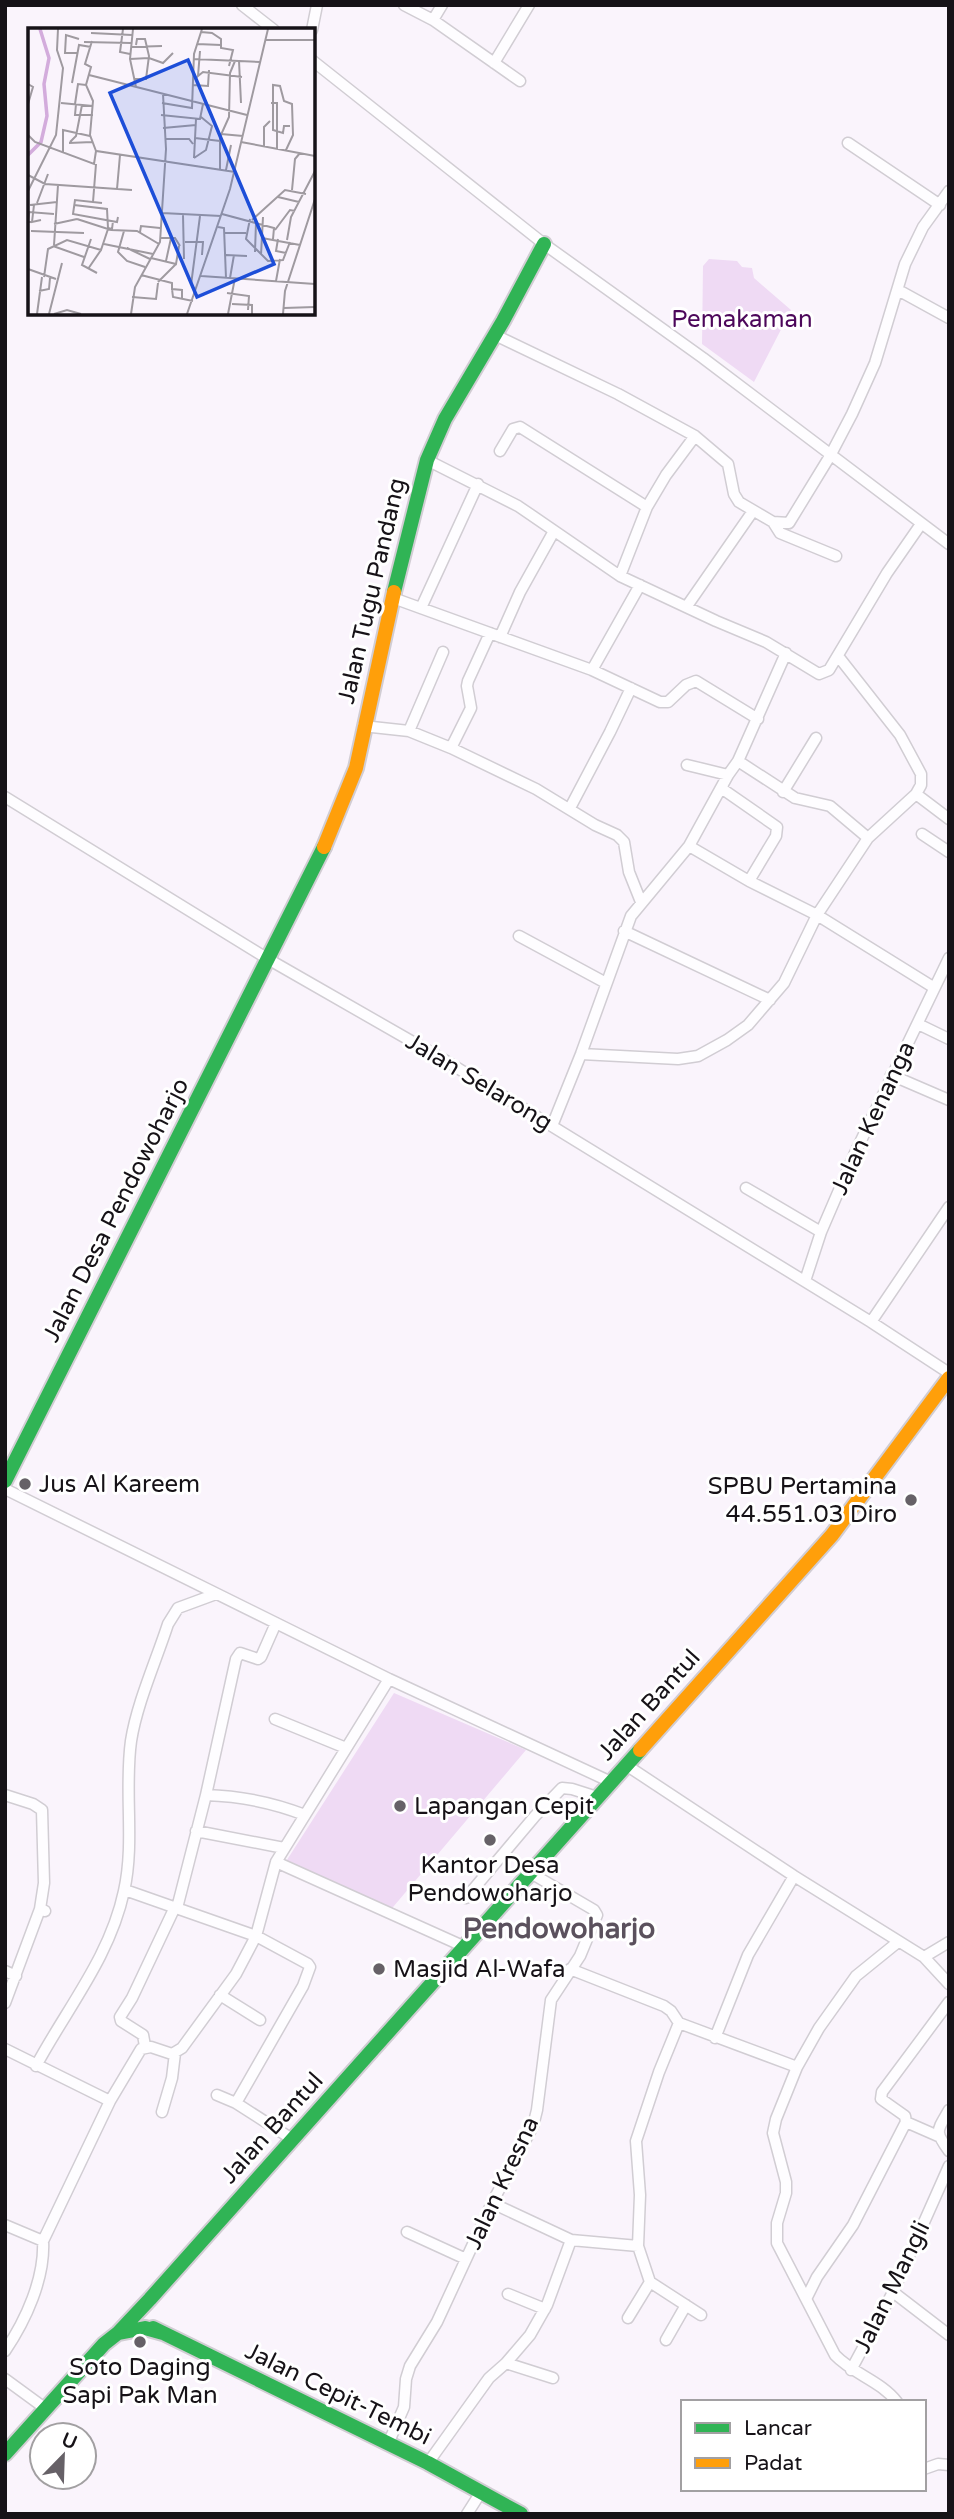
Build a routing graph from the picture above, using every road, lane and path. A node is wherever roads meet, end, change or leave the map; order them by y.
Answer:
1 (242, 5) edge
2 (317, 5) edge
3 (404, 5) edge
4 (442, 5) edge
5 (529, 5) edge
6 (433, 20) junction
7 (271, 28) edge
8 (312, 28) edge
9 (315, 63) edge
10 (495, 63) junction
11 (520, 81) dead end
12 (848, 143) dead end
13 (949, 191) edge
14 (940, 205) junction
15 (544, 244) junction
16 (898, 290) junction
17 (949, 317) edge
18 (495, 335) junction
19 (695, 436) junction
20 (500, 452) dead end
21 (830, 456) junction
22 (427, 460) junction
23 (478, 484) junction
24 (648, 507) junction
25 (753, 511) junction
26 (773, 522) junction
27 (921, 524) junction
28 (554, 531) junction
29 (949, 544) edge
30 (836, 556) dead end
31 (620, 576) junction
32 (640, 586) junction
33 (393, 598) junction
34 (687, 606) junction
35 (421, 608) junction
36 (490, 633) junction
37 (500, 637) junction
38 (443, 652) dead end
39 (786, 653) junction
40 (838, 656) junction
41 (592, 670) junction
42 (631, 688) junction
43 (758, 719) junction
44 (363, 726) junction
45 (409, 731) junction
46 (816, 738) dead end
47 (451, 748) junction
48 (738, 761) junction
49 (687, 765) dead end
50 (728, 775) junction
51 (721, 788) junction
52 (783, 792) junction
53 (916, 794) junction
54 (5, 796) edge
55 (570, 808) junction
56 (949, 819) edge
57 (922, 834) dead end
58 (868, 838) junction
59 (689, 846) junction
60 (949, 852) edge
61 (748, 881) junction
62 (641, 902) junction
63 (817, 915) junction
64 (624, 931) junction
65 (519, 936) dead end
66 (949, 958) edge
67 (268, 959) junction
68 (606, 983) junction
69 (933, 987) junction
70 (770, 1000) junction
71 (918, 1024) junction
72 (949, 1039) edge
73 (581, 1054) junction
74 (891, 1075) junction
75 (949, 1100) edge
76 (552, 1126) junction
77 (746, 1188) dead end
78 (949, 1207) edge
79 (821, 1232) junction
80 (805, 1281) junction
81 (871, 1322) junction
82 (949, 1375) edge
83 (5, 1481) edge
84 (5, 1489) edge
85 (216, 1594) junction
86 (276, 1623) junction
87 (389, 1679) junction
88 (275, 1719) dead end
89 (346, 1748) junction
90 (626, 1765) junction
91 (611, 1782) junction
92 (206, 1794) junction
93 (5, 1795) edge
94 (597, 1797) junction
95 (305, 1815) junction
96 (197, 1831) junction
97 (284, 1848) junction
98 (276, 1862) junction
99 (529, 1872) junction
100 (794, 1876) junction
101 (125, 1890) junction
102 (466, 1898) dead end
103 (176, 1907) junction
104 (256, 1936) junction
105 (898, 1942) junction
106 (949, 1942) edge
107 (465, 1947) junction
108 (924, 1958) junction
109 (570, 1969) junction
110 (5, 1970) edge
111 (16, 1976) junction
112 (949, 1984) edge
113 (220, 1995) junction
114 (949, 2001) edge
115 (5, 2003) edge
116 (260, 2020) dead end
117 (679, 2023) junction
118 (715, 2038) junction
119 (145, 2046) junction
120 (5, 2049) edge
121 (176, 2053) junction
122 (36, 2066) junction
123 (797, 2067) junction
124 (217, 2095) dead end
125 (110, 2101) junction
126 (236, 2103) junction
127 (949, 2110) edge
128 (162, 2112) dead end
129 (906, 2122) junction
130 (938, 2136) junction
131 (292, 2139) junction
132 (949, 2151) edge
133 (949, 2165) edge
134 (938, 2188) junction
135 (949, 2193) edge
136 (492, 2203) junction
137 (5, 2225) edge
138 (407, 2232) dead end
139 (571, 2240) junction
140 (43, 2241) junction
141 (638, 2246) junction
142 (466, 2259) junction
143 (650, 2282) junction
144 (893, 2292) junction
145 (154, 2294) junction
146 (508, 2294) dead end
147 (806, 2300) junction
148 (686, 2305) junction
149 (545, 2309) junction
150 (701, 2315) dead end
151 (134, 2316) junction
152 (628, 2318) dead end
153 (118, 2333) junction
154 (163, 2333) junction
155 (949, 2335) edge
156 (666, 2340) dead end
157 (5, 2351) edge
158 (506, 2363) junction
159 (851, 2370) junction
160 (553, 2378) dead end
161 (5, 2379) edge
162 (895, 2400) edge
163 (46, 2409) junction
164 (388, 2444) junction
165 (5, 2455) edge
166 (428, 2463) junction
167 (949, 2465) edge
168 (5, 2467) edge
169 (926, 2468) edge
170 (481, 2492) junction
171 (467, 2514) edge
172 (521, 2514) edge

1 - 7 street
2 - 8 street
3 - 6 street
4 - 6 street
5 - 10 street
6 - 10 street
9 - 15 street
10 - 11 street
12 - 14 street
13 - 14 street
14 - 16 street
15 - 18 main road, Jalan Tugu Pandang
15 - 21 street
16 - 17 street
16 - 21 street
18 - 19 street
18 - 22 main road, Jalan Tugu Pandang
19 - 24 street
19 - 25 street
20 - 24 street
21 - 26 street
21 - 27 street
22 - 23 street
22 - 33 main road, Jalan Tugu Pandang
23 - 28 street
23 - 35 street
24 - 31 street
25 - 26 street
25 - 34 street
26 - 30 street
27 - 29 street
27 - 40 street
28 - 31 street
28 - 37 street
31 - 32 street
32 - 34 street
32 - 41 street
33 - 35 street
33 - 44 main road, Jalan Tugu Pandang
34 - 39 street
35 - 36 street
36 - 37 street
36 - 47 street
37 - 41 street
38 - 45 street
39 - 40 street
39 - 43 street
40 - 53 street
41 - 42 street
42 - 43 street
42 - 55 street
43 - 48 street
44 - 45 street
44 - 67 main road, Jalan Tugu Pandang
45 - 47 street
46 - 52 street
47 - 55 street
48 - 50 street
48 - 52 street
49 - 50 street
50 - 51 street
51 - 59 street
51 - 61 street
52 - 58 street
53 - 56 street
53 - 58 street
54 - 67 street, Jalan Selarong
55 - 62 street
57 - 60 street
58 - 63 street
59 - 61 street
59 - 62 street
61 - 63 street
62 - 64 street
63 - 69 street
63 - 70 street
64 - 68 street
64 - 70 street
65 - 68 street
66 - 69 street, Jalan Kenanga
67 - 76 street, Jalan Selarong
67 - 83 main road, Jalan Desa Pendowoharjo
68 - 73 street
69 - 71 street, Jalan Kenanga
70 - 73 street
71 - 72 street
71 - 74 street, Jalan Kenanga
73 - 76 street
74 - 75 street
74 - 79 street, Jalan Kenanga
76 - 80 street, Jalan Selarong
77 - 79 street
78 - 81 street
79 - 80 street, Jalan Kenanga
80 - 81 street, Jalan Selarong
81 - 82 street, Jalan Selarong
82 - 90 main road, Jalan Bantul
84 - 85 street
85 - 86 street
85 - 101 street
86 - 87 street
86 - 92 street
87 - 89 street
87 - 91 street
88 - 89 street
89 - 95 street
90 - 91 main road, Jalan Bantul
90 - 100 street
91 - 94 main road, Jalan Bantul
92 - 95 street
92 - 96 street
93 - 111 street
94 - 99 main road, Jalan Bantul
94 - 102 street
95 - 97 street
96 - 97 street
96 - 103 street
97 - 98 street
98 - 104 street
98 - 107 street
99 - 107 main road, Jalan Bantul
99 - 109 street, Jalan Kresna
100 - 105 street
100 - 118 street
101 - 103 street
101 - 122 street
103 - 104 street
103 - 119 street
104 - 113 street
104 - 126 street
105 - 108 street
105 - 123 street
106 - 108 street
107 - 131 main road, Jalan Bantul
108 - 112 street
109 - 117 street
109 - 136 street, Jalan Kresna
110 - 111 street
111 - 115 street
113 - 116 street
113 - 121 street
114 - 129 street
117 - 118 street
117 - 141 street
118 - 123 street
119 - 121 street
119 - 125 street
120 - 122 street
121 - 128 street
122 - 125 street
123 - 147 street
124 - 126 street
125 - 140 street
126 - 131 street
127 - 130 street
129 - 130 street
129 - 147 street
130 - 132 street
131 - 145 main road, Jalan Bantul
133 - 134 street, Jalan Mangli
134 - 135 street
134 - 144 street, Jalan Mangli
136 - 139 street
136 - 142 street, Jalan Kresna
137 - 140 street
138 - 142 street
139 - 141 street
139 - 149 street
140 - 157 street
141 - 143 street
142 - 164 street, Jalan Kresna
143 - 148 street
143 - 152 street
144 - 155 street
144 - 159 street, Jalan Mangli
145 - 151 main road, Jalan Bantul
145 - 154 main road
146 - 149 street
147 - 159 street
148 - 150 street
148 - 156 street
149 - 158 street
151 - 153 main road, Jalan Bantul
151 - 154 main road, Jalan Cepit-Tembi
153 - 154 main road
153 - 163 main road, Jalan Bantul
153 - 168 main road, Jalan Bantul
154 - 164 main road, Jalan Cepit-Tembi
158 - 160 street
158 - 166 street
159 - 162 street
161 - 163 street
163 - 165 main road, Jalan Bantul
164 - 166 main road, Jalan Cepit-Tembi
166 - 170 main road, Jalan Cepit-Tembi
167 - 169 street
170 - 171 street
170 - 172 main road, Jalan Cepit-Tembi

